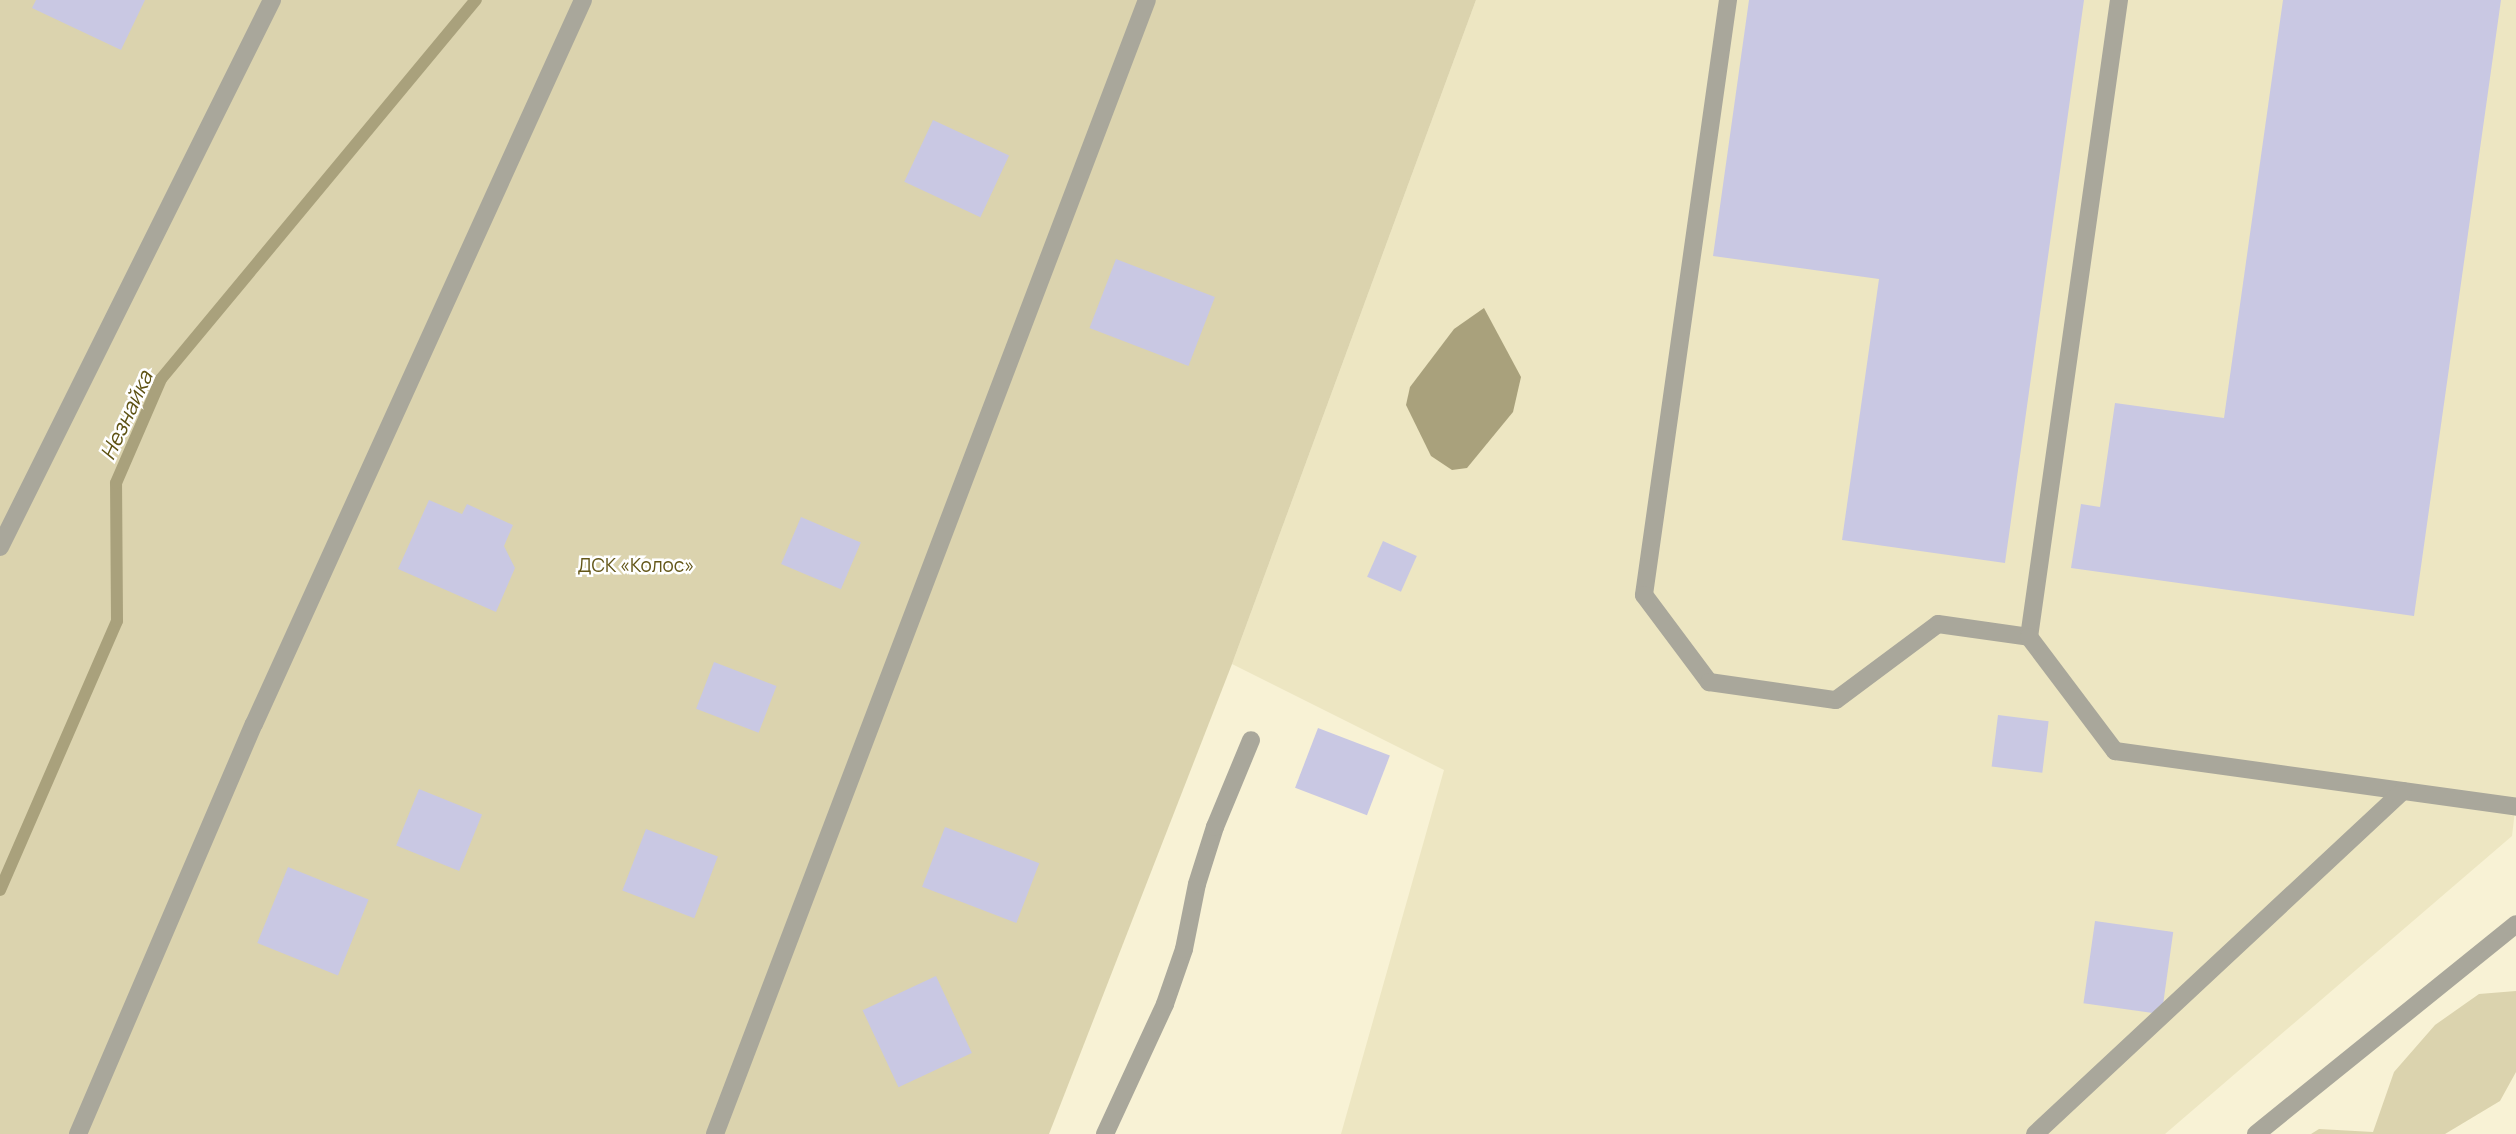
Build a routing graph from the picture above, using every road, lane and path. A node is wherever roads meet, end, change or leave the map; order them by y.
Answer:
1 (272, 0) edge
2 (583, 0) edge
3 (1147, 0) edge
4 (1728, 0) edge
5 (2119, 0) edge
6 (0, 547) edge
7 (2029, 637) junction
8 (1251, 740) dead end
9 (2403, 791) junction
10 (2516, 807) edge
11 (2516, 924) edge
12 (78, 1134) edge
13 (715, 1134) edge
14 (1105, 1134) edge
15 (2035, 1134) edge
16 (2256, 1134) edge

1 - 6 street
2 - 12 street
3 - 13 street
4 - 7 street
5 - 7 street
7 - 9 street
8 - 14 street
9 - 10 street
9 - 15 street
11 - 16 street

